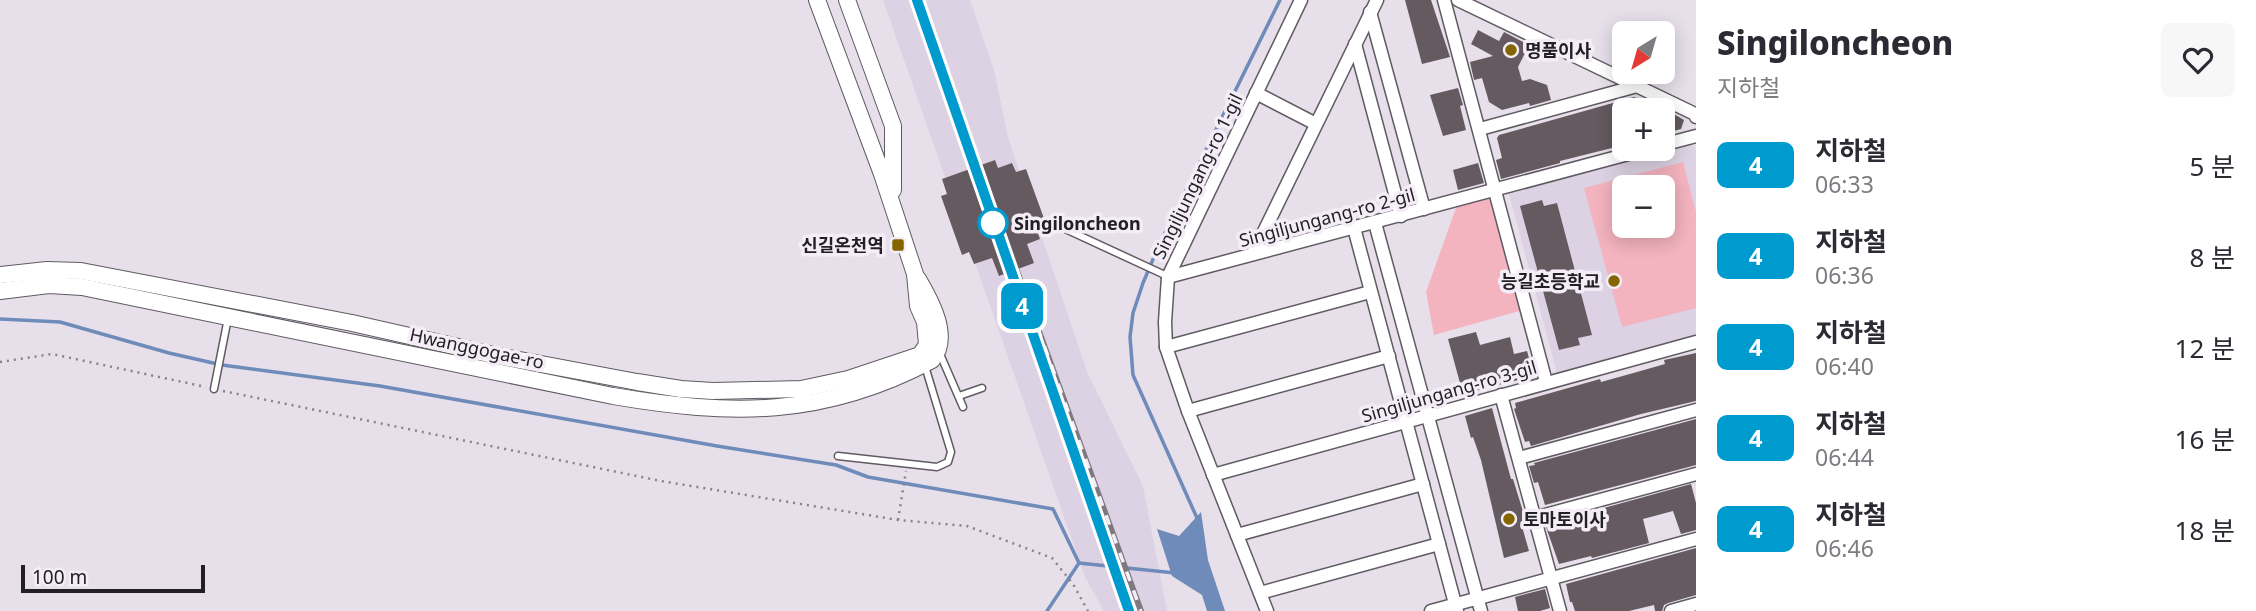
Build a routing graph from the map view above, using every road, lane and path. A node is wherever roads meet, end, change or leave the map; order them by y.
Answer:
1 (817, 0) edge
2 (847, 0) edge
3 (1301, 0) edge
4 (1377, 0) edge
5 (1444, 0) edge
6 (1458, 0) edge
7 (1370, 12) junction
8 (1355, 44) junction
9 (1637, 86) junction
10 (1256, 93) junction
11 (1696, 117) edge
12 (1316, 124) junction
13 (1480, 129) junction
14 (1696, 136) edge
15 (1675, 142) edge
16 (1612, 158) edge
17 (1495, 190) junction
18 (893, 207) junction
19 (1424, 209) junction
20 (1401, 216) junction
21 (1375, 223) junction
22 (1061, 227) dead end
23 (1354, 228) junction
24 (1254, 254) junction
25 (915, 274) junction
26 (1163, 274) junction
27 (0, 275) edge
28 (0, 291) edge
29 (1370, 292) junction
30 (228, 318) junction
31 (1696, 342) edge
32 (1166, 347) junction
33 (939, 352) junction
34 (1389, 356) junction
35 (922, 360) junction
36 (0, 362) edge
37 (1546, 382) junction
38 (982, 388) dead end
39 (214, 389) junction
40 (1501, 395) junction
41 (959, 396) junction
42 (963, 407) dead end
43 (1696, 410) edge
44 (1188, 411) junction
45 (1427, 416) junction
46 (1405, 422) junction
47 (838, 456) dead end
48 (1519, 458) junction
49 (906, 471) dead end
50 (1696, 474) edge
51 (1213, 475) junction
52 (1423, 484) junction
53 (1534, 518) junction
54 (898, 520) junction
55 (1237, 535) junction
56 (1696, 539) edge
57 (1439, 544) junction
58 (1551, 578) junction
59 (1259, 593) junction
60 (1479, 604) edge
61 (1696, 604) edge
62 (1456, 608) edge
63 (1088, 611) edge
64 (1267, 611) edge
65 (1431, 611) edge
66 (1560, 611) edge
67 (1671, 611) edge

1 - 18 main road
2 - 18 main road
3 - 10 street, Singiljungang-ro 1-gil
4 - 7 street
5 - 13 street
6 - 9 street
7 - 8 street
7 - 19 street
8 - 12 street
8 - 20 street
9 - 11 street
9 - 13 street
10 - 12 street
10 - 26 street, Singiljungang-ro 1-gil
12 - 24 street
13 - 17 street
14 - 15 street
16 - 17 street, Singiljungang-ro 2-gil
17 - 19 street, Singiljungang-ro 2-gil
17 - 37 street
18 - 25 main road
19 - 20 street, Singiljungang-ro 2-gil
20 - 21 street, Singiljungang-ro 2-gil
21 - 23 street, Singiljungang-ro 2-gil
21 - 45 street
22 - 26 lane
23 - 24 street, Singiljungang-ro 2-gil
23 - 29 street
24 - 26 street, Singiljungang-ro 2-gil
25 - 33 main road
25 - 35 main road
26 - 32 street, Singiljungang-ro 1-gil
27 - 35 main road, Hwanggogae-ro
28 - 30 main road, Hwanggogae-ro
29 - 32 street
29 - 34 street
30 - 35 main road, Hwanggogae-ro
30 - 39 lane
31 - 37 street, Singiljungang-ro 3-gil
32 - 44 street, Singiljungang-ro 1-gil
33 - 35 main road, Hwanggogae-ro
33 - 41 lane
34 - 44 street
34 - 46 street
35 - 47 lane
36 - 39 path
37 - 40 street, Singiljungang-ro 3-gil
38 - 41 lane
39 - 54 path
40 - 45 street, Singiljungang-ro 3-gil
40 - 48 street
41 - 42 lane
43 - 48 street
44 - 51 street, Singiljungang-ro 1-gil
45 - 46 street, Singiljungang-ro 3-gil
45 - 60 street
46 - 51 street, Singiljungang-ro 3-gil
46 - 52 street
48 - 53 street
49 - 54 path
50 - 53 street
51 - 55 street, Singiljungang-ro 1-gil
52 - 55 street
52 - 57 street
53 - 58 street
54 - 63 path
55 - 59 street, Singiljungang-ro 1-gil
56 - 58 street
57 - 59 street
57 - 62 street
58 - 60 street
58 - 66 street
59 - 64 street, Singiljungang-ro 1-gil
60 - 62 street
61 - 67 street
62 - 65 street

